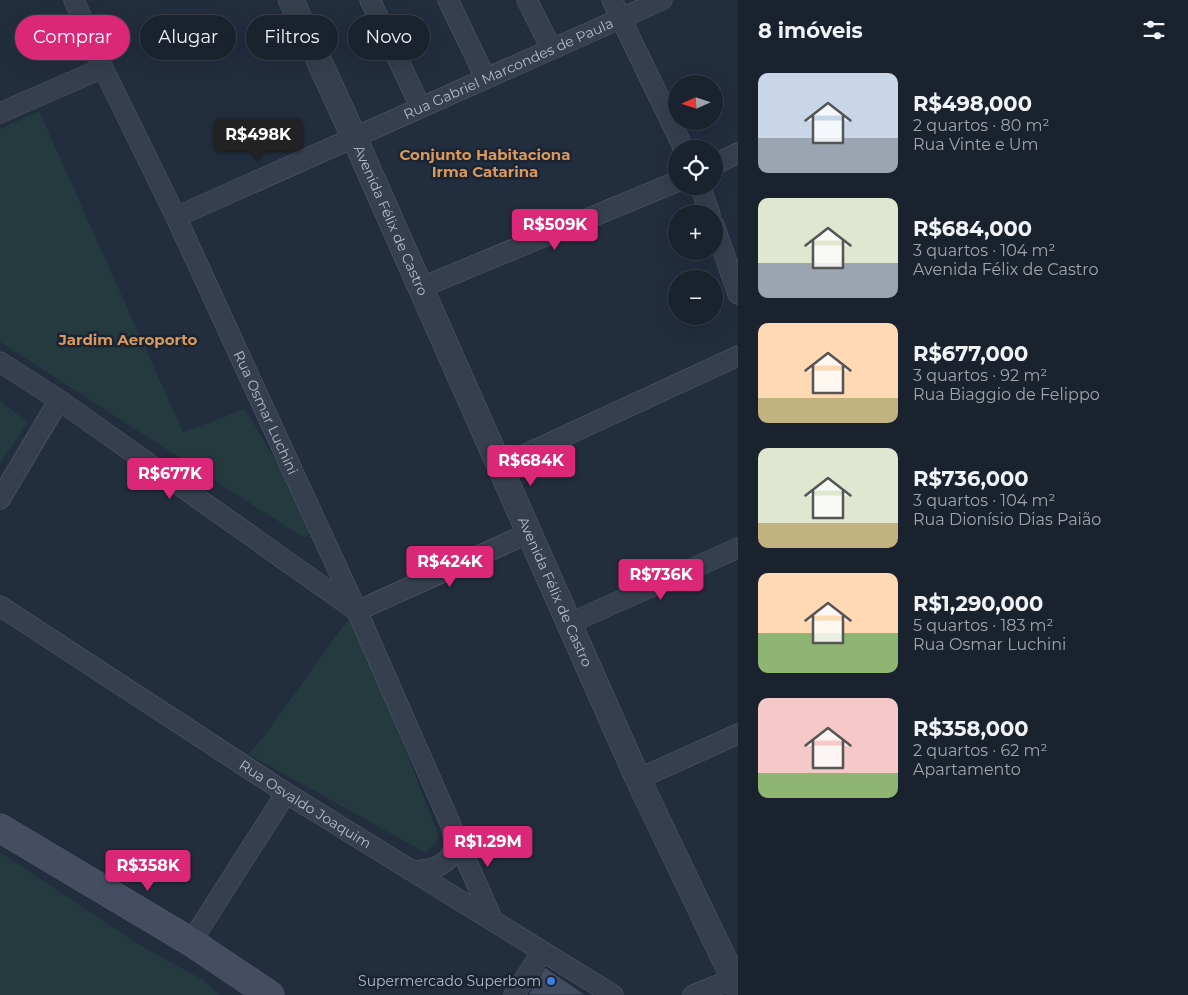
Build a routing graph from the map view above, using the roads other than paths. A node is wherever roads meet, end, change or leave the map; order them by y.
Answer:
1 (74, 0) edge
2 (291, 0) edge
3 (370, 0) edge
4 (448, 0) edge
5 (527, 0) edge
6 (662, 0) edge
7 (616, 9) edge
8 (551, 48) junction
9 (103, 68) junction
10 (485, 78) junction
11 (420, 106) junction
12 (0, 113) edge
13 (354, 137) junction
14 (680, 140) edge
15 (738, 153) edge
16 (723, 160) edge
17 (668, 185) edge
18 (176, 216) junction
19 (723, 251) edge
20 (420, 288) junction
21 (738, 294) edge
22 (738, 356) edge
23 (0, 362) edge
24 (59, 400) junction
25 (500, 466) junction
26 (0, 499) edge
27 (529, 533) junction
28 (738, 548) edge
29 (0, 606) edge
30 (357, 611) junction
31 (570, 623) junction
32 (738, 734) edge
33 (638, 779) junction
34 (286, 793) junction
35 (0, 828) edge
36 (452, 828) junction
37 (410, 870) junction
38 (492, 921) junction
39 (191, 942) junction
40 (542, 952) junction
41 (737, 981) edge
42 (270, 995) edge
43 (514, 995) edge
44 (613, 995) edge
45 (693, 995) edge

1 - 9 street, Rua Osmar Luchini
2 - 13 street, Avenida Félix de Castro
3 - 11 street
4 - 10 street
5 - 8 street
6 - 7 street, Rua Gabriel Marcondes de Paula
7 - 8 street, Rua Gabriel Marcondes de Paula
7 - 14 street
8 - 10 street, Rua Gabriel Marcondes de Paula
9 - 12 street
9 - 18 street, Rua Osmar Luchini
10 - 11 street, Rua Gabriel Marcondes de Paula
11 - 13 street, Rua Gabriel Marcondes de Paula
13 - 18 street, Rua Gabriel Marcondes de Paula
13 - 20 street, Avenida Félix de Castro
15 - 16 street
17 - 20 street
18 - 30 street, Rua Osmar Luchini
19 - 21 street
20 - 25 street, Avenida Félix de Castro
22 - 25 street
23 - 24 street
24 - 26 street
24 - 30 street
25 - 27 street, Avenida Félix de Castro
27 - 30 street
27 - 31 street, Avenida Félix de Castro
28 - 31 street
29 - 34 street, Rua Osvaldo Joaquim
30 - 36 street, Rua Osmar Luchini
31 - 33 street, Avenida Félix de Castro
32 - 33 street
33 - 41 street, Avenida Félix de Castro
34 - 37 street, Rua Osvaldo Joaquim
34 - 39 street
35 - 39 main road
36 - 37 street, Rua Osmar Luchini
36 - 38 street, Rua Osmar Luchini
37 - 38 street, Rua Osvaldo Joaquim
38 - 40 street, Rua Osvaldo Joaquim
39 - 42 main road
40 - 43 street
40 - 44 street, Rua Osvaldo Joaquim
41 - 45 street

